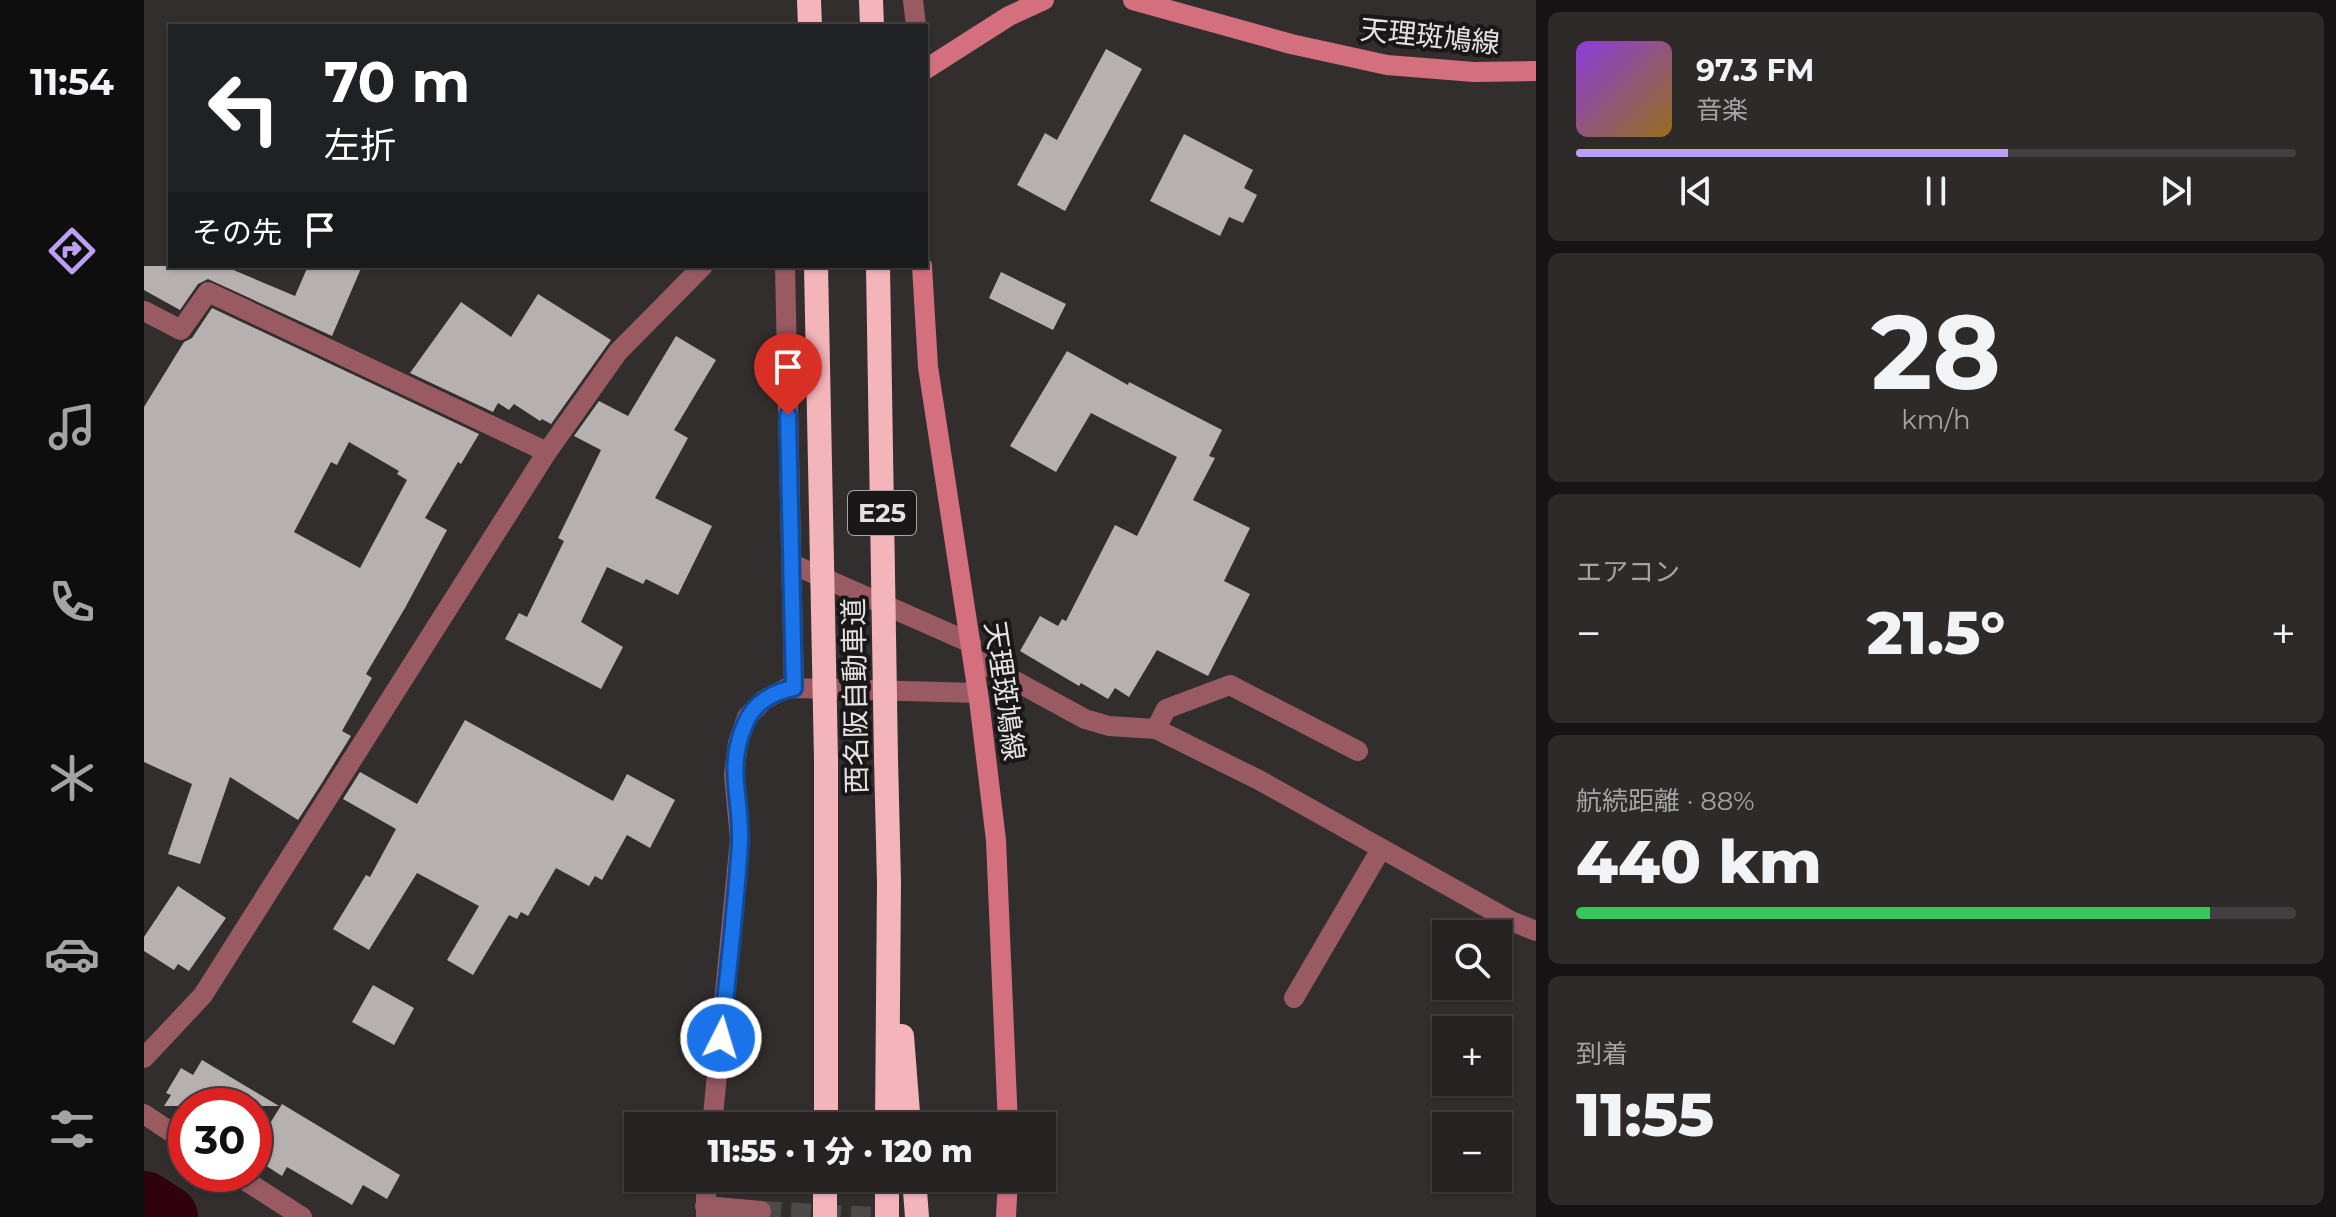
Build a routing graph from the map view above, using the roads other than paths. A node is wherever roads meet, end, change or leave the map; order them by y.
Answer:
1 (809, 0) edge
2 (871, 0) edge
3 (913, 0) edge
4 (1044, 0) edge
5 (1133, 0) edge
6 (810, 24) edge
7 (872, 24) edge
8 (916, 24) edge
9 (928, 68) edge
10 (1536, 71) edge
11 (701, 268) edge
12 (785, 268) edge
13 (816, 268) edge
14 (878, 268) edge
15 (922, 268) edge
16 (144, 311) edge
17 (547, 452) junction
18 (792, 564) junction
19 (972, 650) junction
20 (794, 688) junction
21 (978, 693) junction
22 (1156, 729) junction
23 (1358, 751) dead end
24 (1381, 849) junction
25 (889, 882) junction
26 (1536, 931) edge
27 (1294, 998) dead end
28 (144, 1058) edge
29 (713, 1112) edge
30 (826, 1112) edge
31 (887, 1112) edge
32 (908, 1112) edge
33 (1007, 1112) edge
34 (144, 1114) edge
35 (168, 1130) edge
36 (263, 1192) edge
37 (825, 1192) edge
38 (887, 1192) edge
39 (915, 1192) edge
40 (1007, 1192) edge
41 (761, 1211) dead end
42 (706, 1212) edge
43 (302, 1217) edge
44 (825, 1217) edge
45 (887, 1217) edge
46 (917, 1217) edge
47 (1006, 1217) edge

1 - 6 highway
2 - 7 highway
3 - 8 street
4 - 9 main road
5 - 10 main road, 天理斑鳩線
11 - 17 street
12 - 18 street
13 - 30 highway, 西名阪自動車道 / E25, bridge
14 - 25 highway, 西名阪自動車道 / E25, bridge
15 - 19 main road, 天理斑鳩線
16 - 17 street
17 - 28 street
18 - 19 street
18 - 20 street
19 - 21 main road, 天理斑鳩線
19 - 22 street
20 - 21 street
20 - 29 street
21 - 33 main road, 天理斑鳩線
22 - 23 street
22 - 24 street
24 - 26 street
24 - 27 street
25 - 31 highway, 西名阪自動車道 / E25
25 - 32 highway
34 - 35 street
36 - 43 street
37 - 44 highway
38 - 45 highway
39 - 46 highway
40 - 47 main road
41 - 42 street

